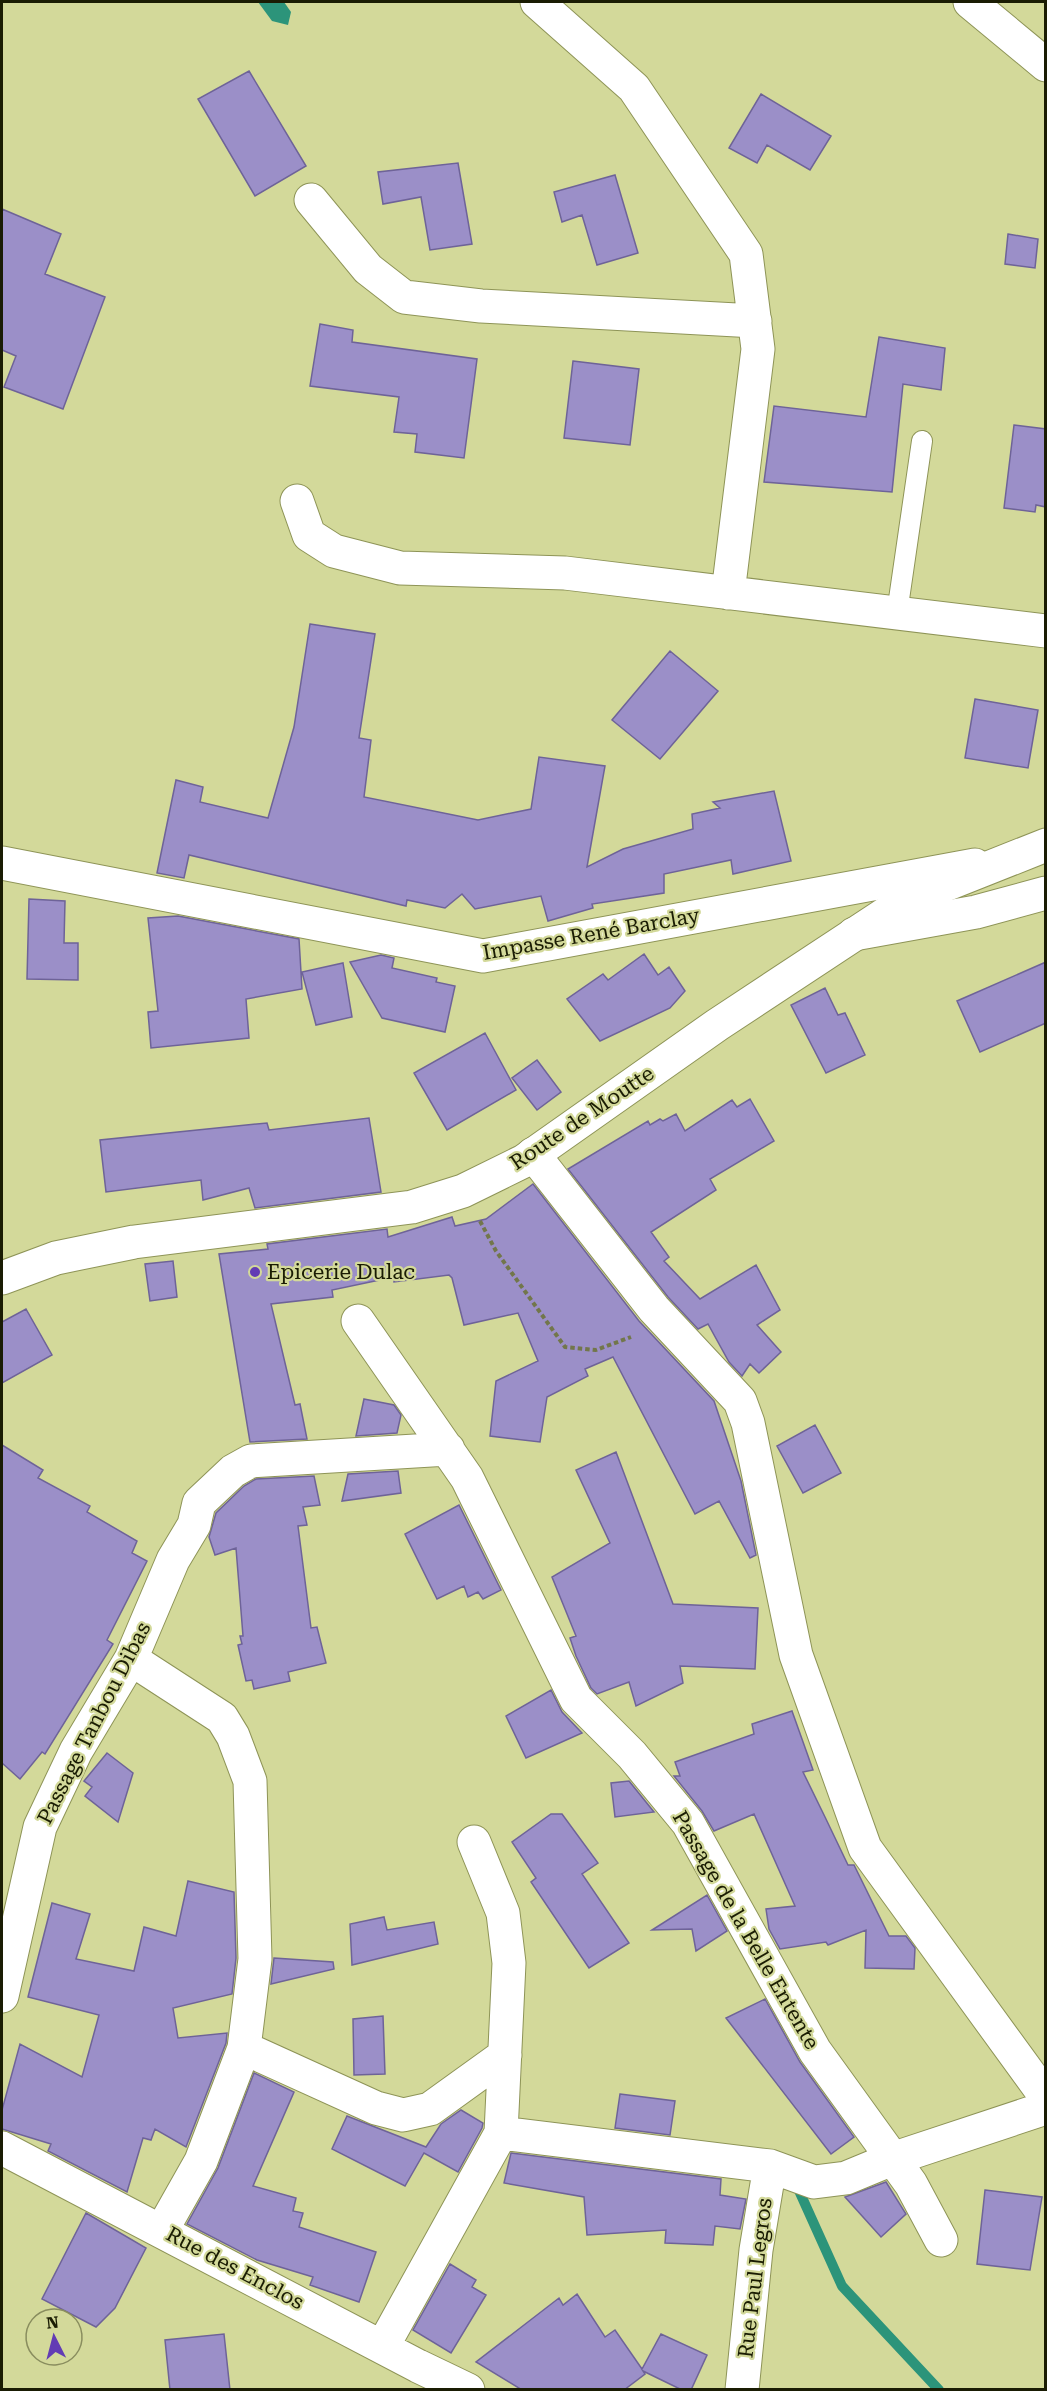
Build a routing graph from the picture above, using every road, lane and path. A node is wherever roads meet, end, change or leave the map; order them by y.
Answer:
1 (537, 2) edge
2 (987, 8) edge
3 (1046, 65) edge
4 (311, 200) dead end
5 (755, 321) junction
6 (922, 441) dead end
7 (297, 501) dead end
8 (728, 593) junction
9 (897, 613) junction
10 (1046, 631) edge
11 (1046, 845) edge
12 (1005, 859) junction
13 (2, 863) edge
14 (1046, 893) edge
15 (852, 934) junction
16 (533, 1154) junction
17 (463, 1191) junction
18 (2, 1278) edge
19 (664, 1320) junction
20 (358, 1321) dead end
21 (448, 1449) junction
22 (131, 1659) junction
23 (474, 1842) dead end
24 (2, 1996) edge
25 (244, 2048) junction
26 (505, 2055) junction
27 (1046, 2097) edge
28 (1046, 2108) edge
29 (501, 2133) junction
30 (2, 2148) edge
31 (892, 2159) junction
32 (770, 2166) junction
33 (162, 2230) junction
34 (941, 2240) dead end
35 (382, 2346) junction
36 (415, 2378) edge
37 (468, 2390) edge
38 (742, 2390) edge

1 - 5 street
2 - 3 street
4 - 5 street
5 - 8 street
6 - 9 lane
7 - 8 street
8 - 9 street
9 - 10 street
11 - 12 street, Route de Moutte
12 - 13 street, Impasse René Barclay
12 - 15 street, Route de Moutte
14 - 15 street
15 - 16 street, Route de Moutte
16 - 17 street, Route de Moutte
16 - 19 street
17 - 18 street, Route de Moutte
17 - 19 path
19 - 27 street
20 - 21 street, Passage de la Belle Entente
21 - 22 street, Passage Tanbou Dibas
21 - 31 street, Passage de la Belle Entente
22 - 24 street, Passage Tanbou Dibas
22 - 25 street
23 - 26 street
25 - 26 street
25 - 33 street
26 - 29 street
28 - 31 street
29 - 32 street
29 - 35 street
30 - 33 street, Rue des Enclos
31 - 32 street
31 - 34 street, Passage de la Belle Entente
32 - 38 street, Rue Paul Legros
33 - 35 street, Rue des Enclos
35 - 36 street, Rue des Enclos
36 - 37 street, Rue des Enclos

